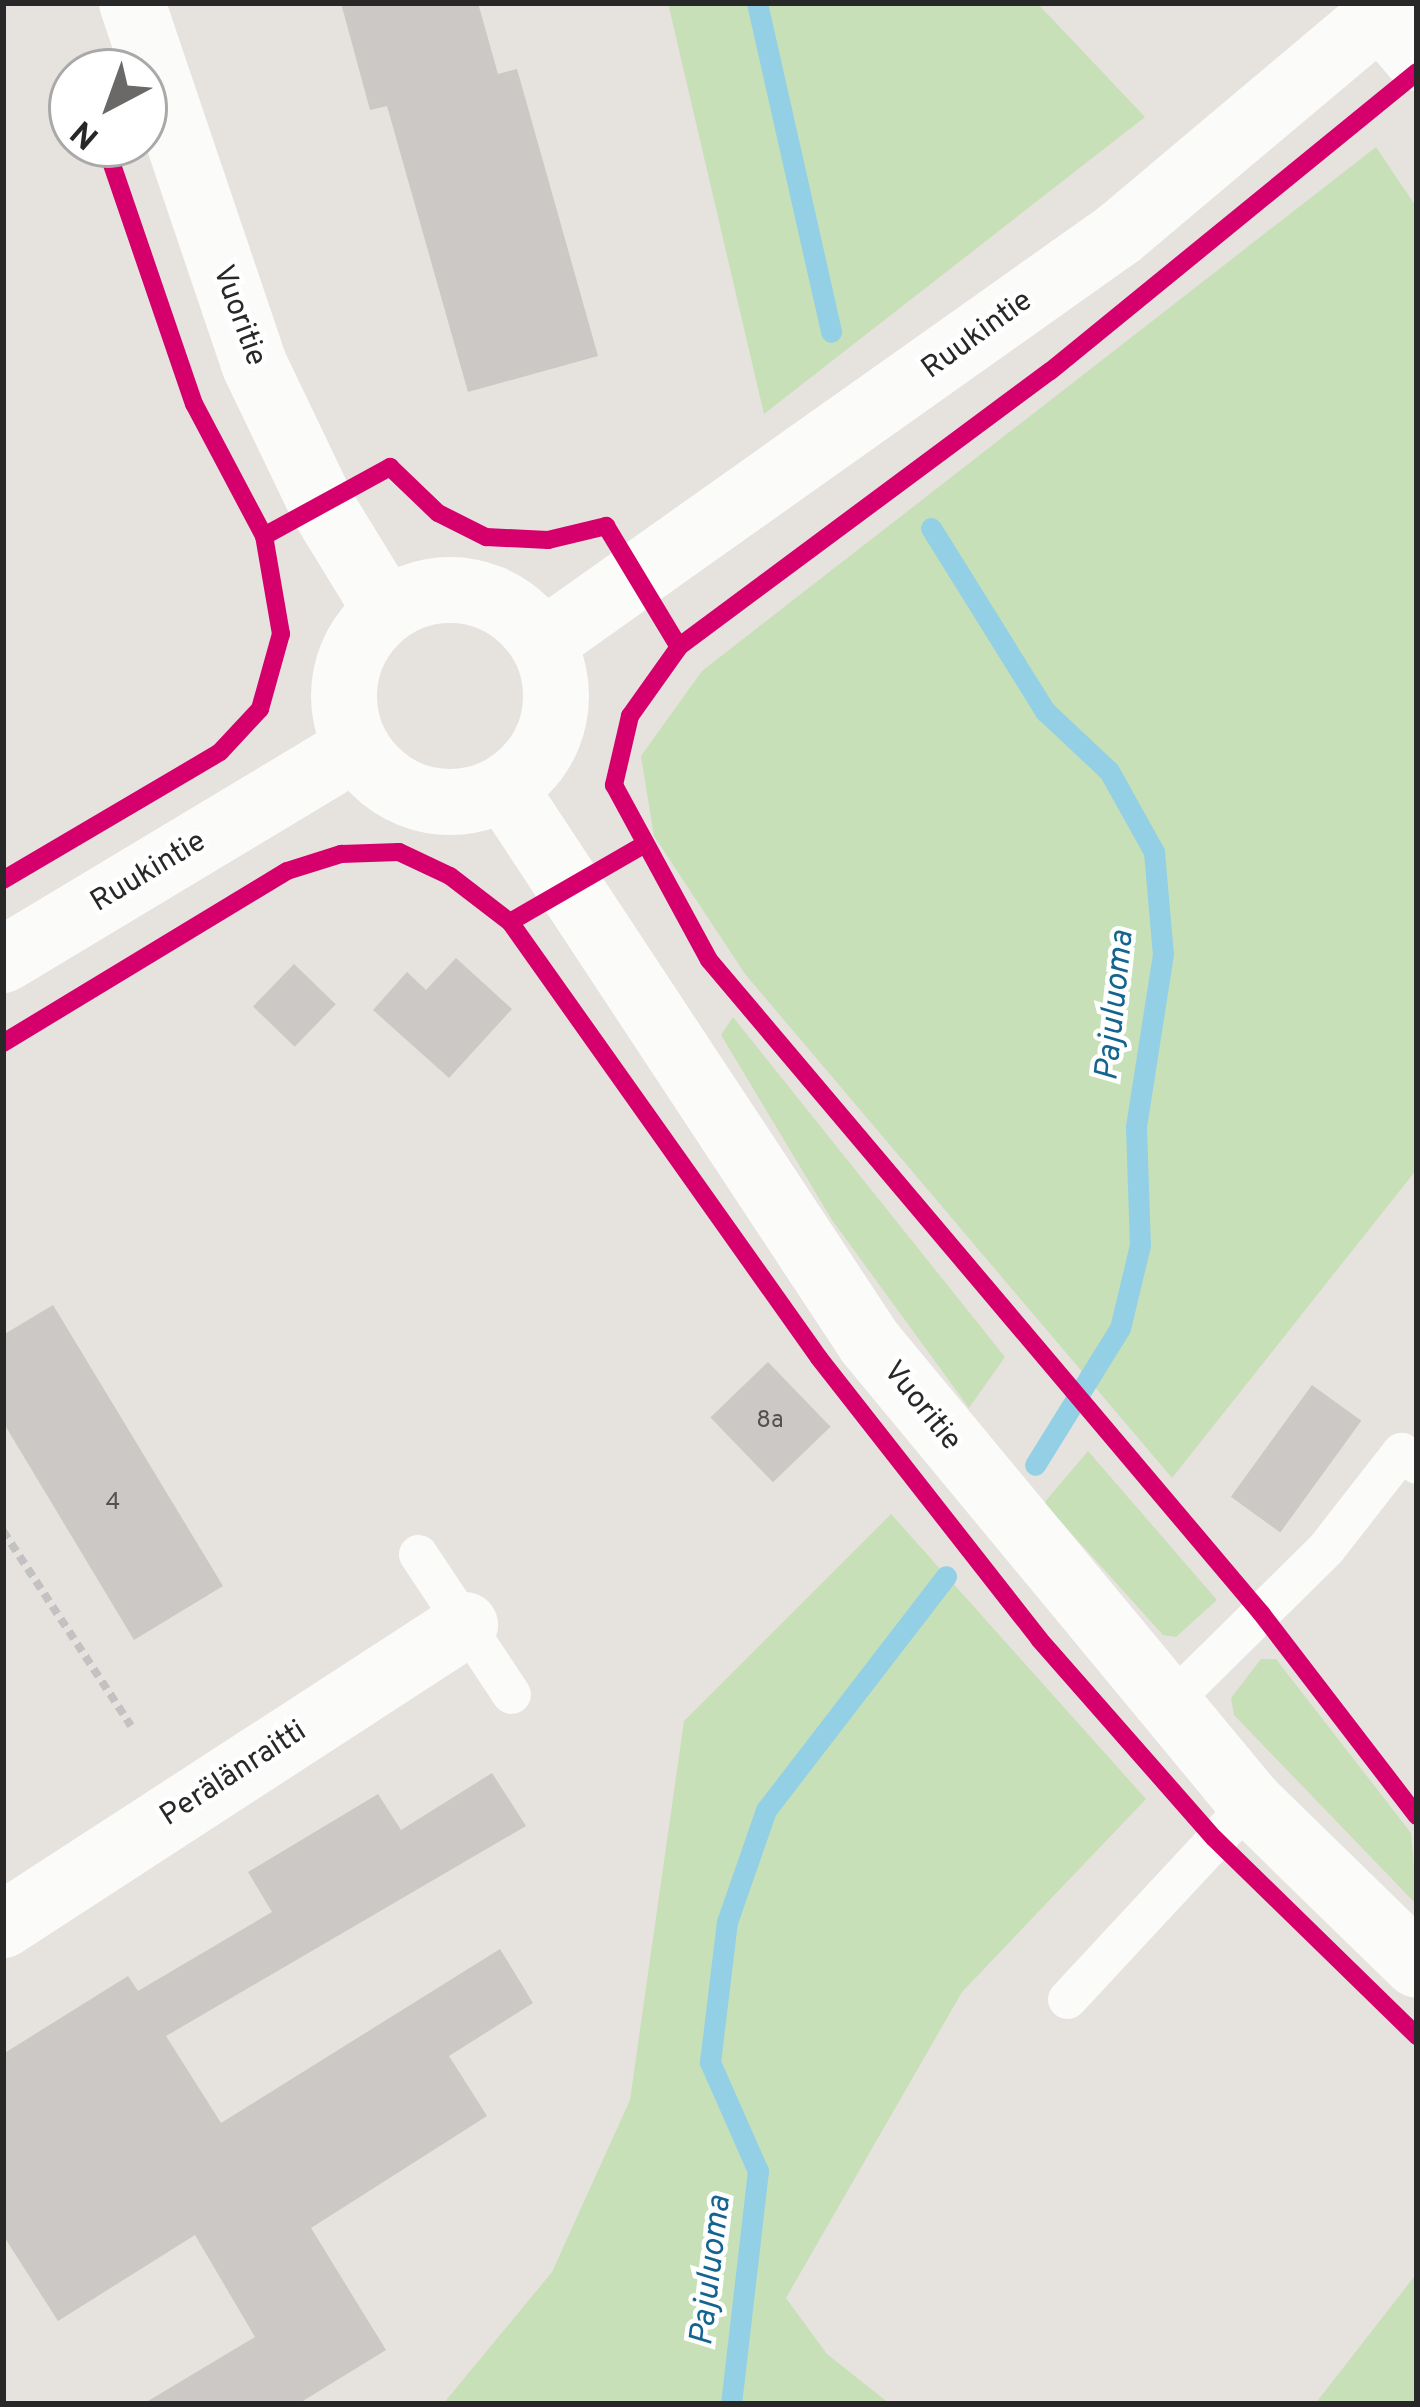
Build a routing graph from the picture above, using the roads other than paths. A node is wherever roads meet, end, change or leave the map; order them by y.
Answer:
1 (132, 3) edge
2 (1397, 26) edge
3 (386, 610) junction
4 (542, 643) junction
5 (356, 748) junction
6 (504, 788) junction
7 (3, 960) edge
8 (1417, 1464) edge
9 (418, 1554) dead end
10 (465, 1625) junction
11 (511, 1694) dead end
12 (1168, 1705) junction
13 (1250, 1802) junction
14 (3, 1925) edge
15 (1417, 1965) edge
16 (1067, 1999) dead end

1 - 3 street, Vuoritie
2 - 4 street, Ruukintie
3 - 4 street
3 - 5 street
4 - 6 street
5 - 6 street
5 - 7 street, Ruukintie
6 - 12 street, Vuoritie
8 - 12 lane
9 - 10 lane
10 - 11 lane
10 - 14 street, Perälänraitti
12 - 13 street, Vuoritie
13 - 15 street, Vuoritie
13 - 16 lane

